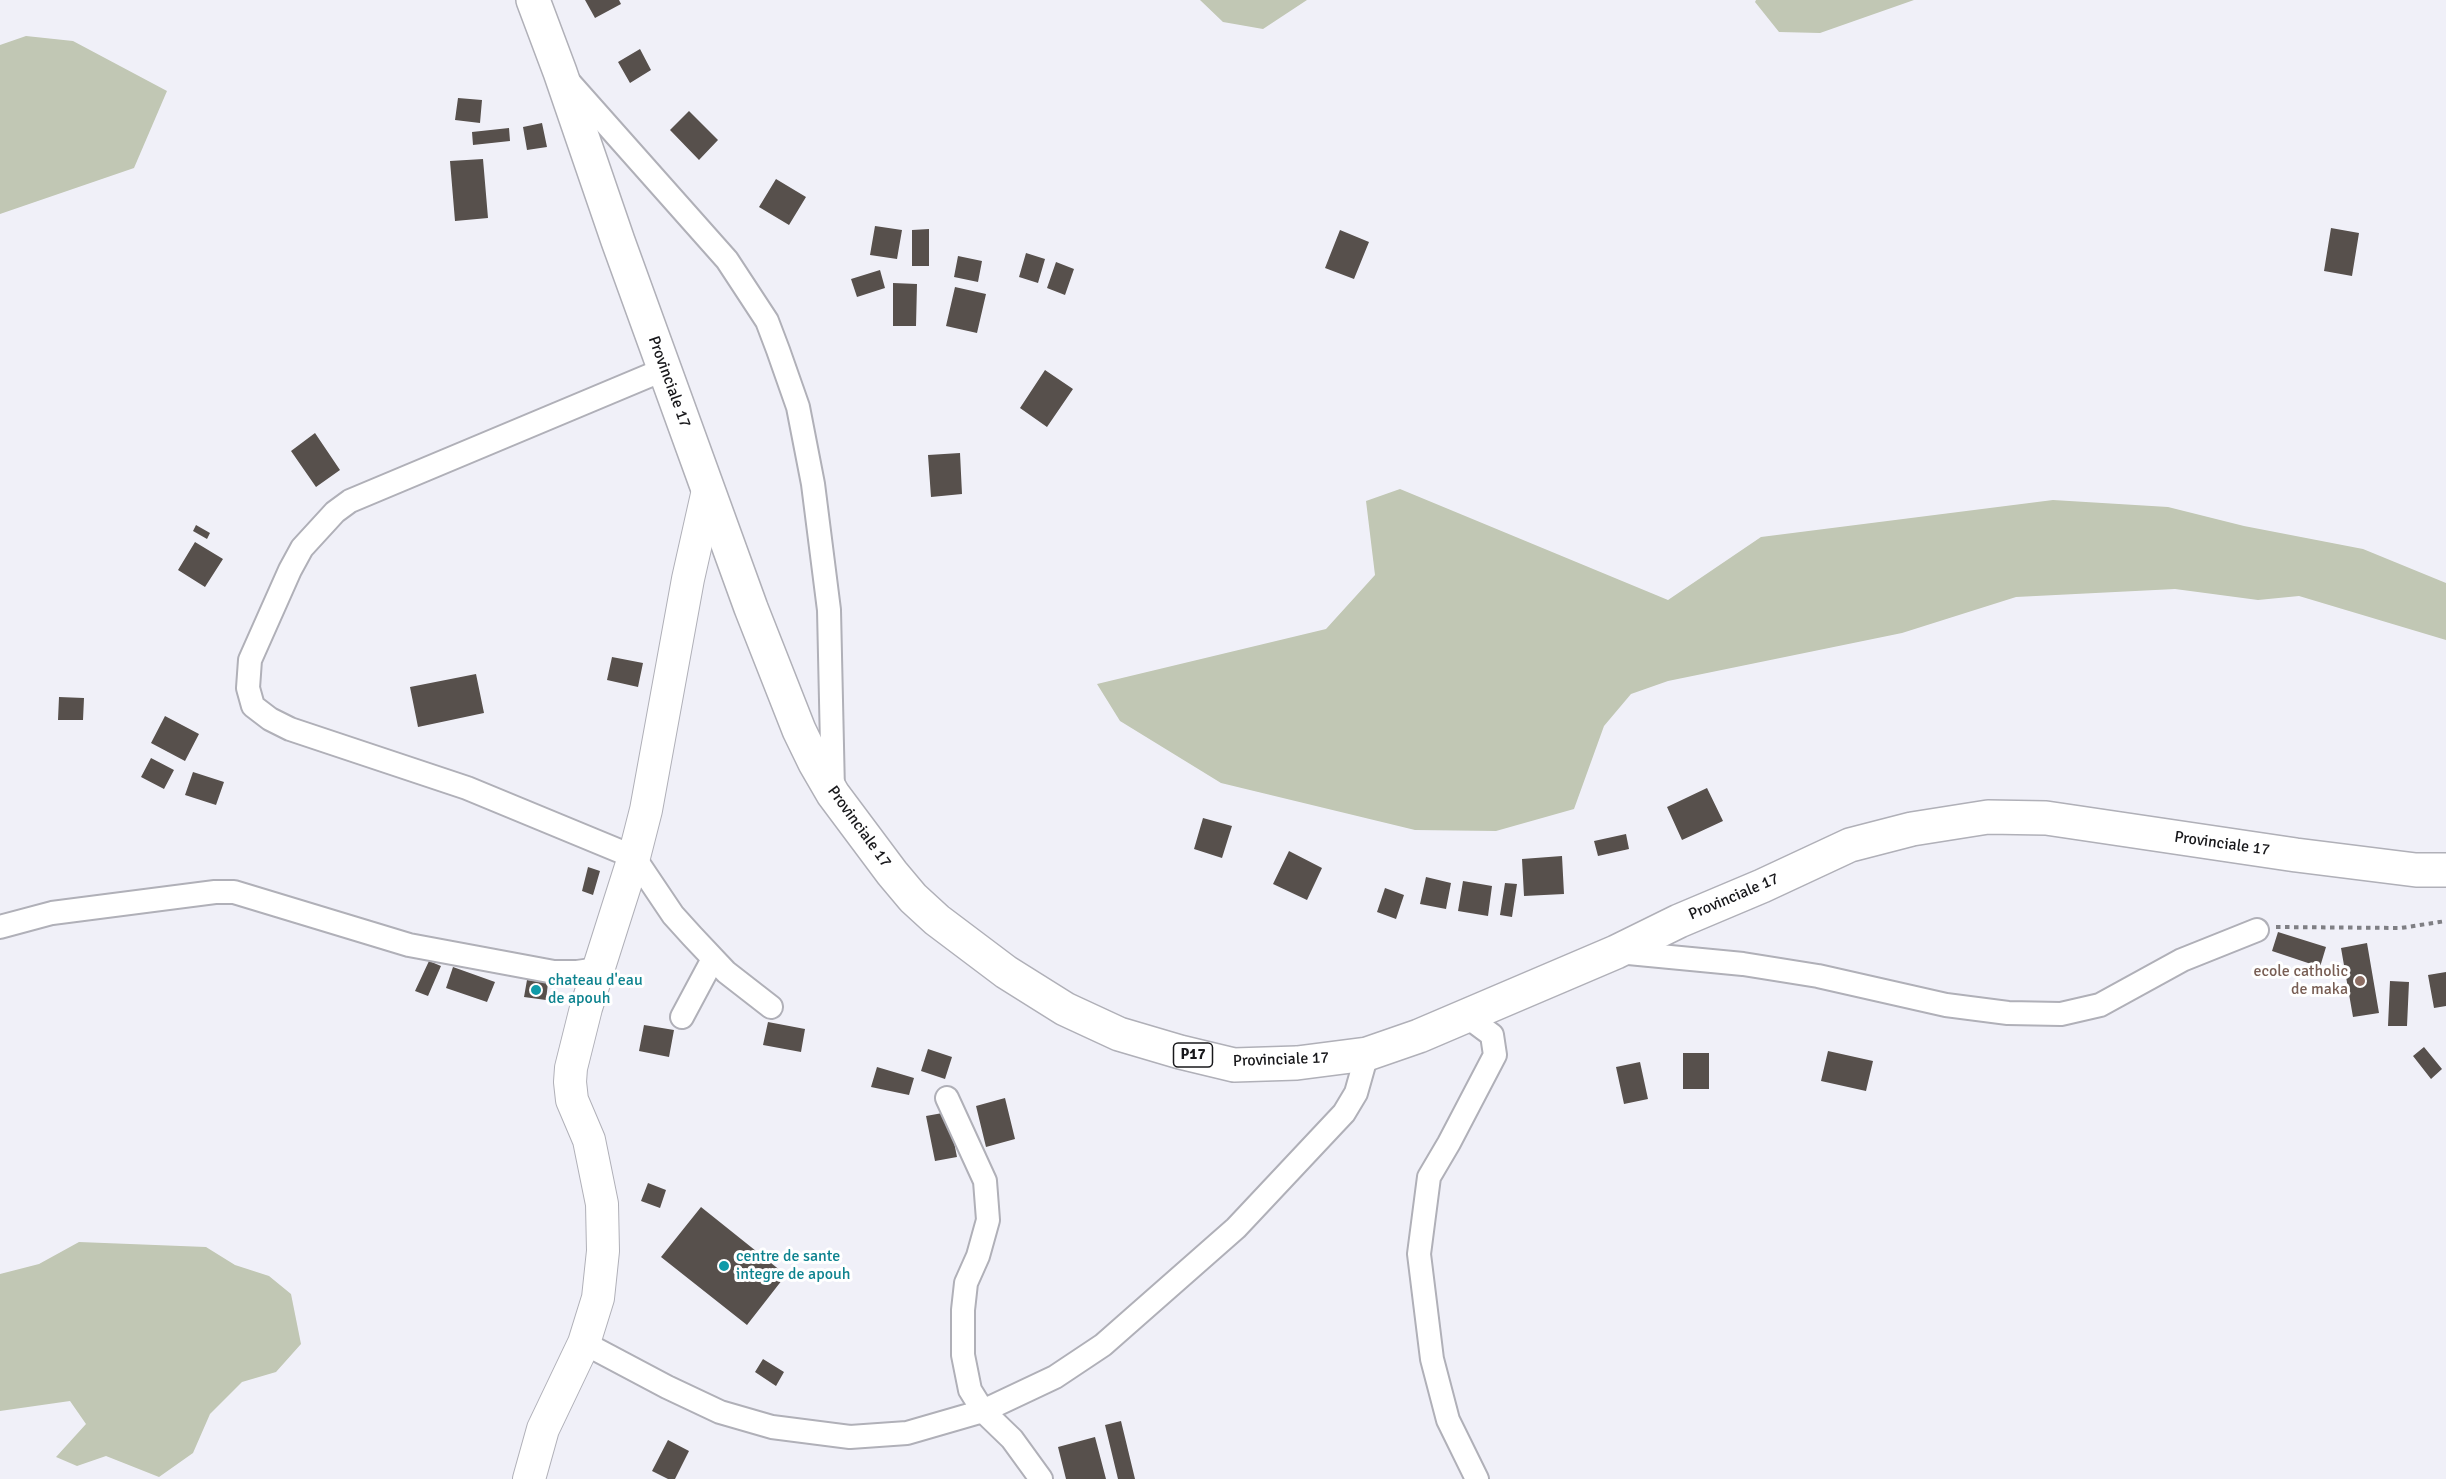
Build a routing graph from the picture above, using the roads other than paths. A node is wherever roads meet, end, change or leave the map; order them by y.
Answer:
1 (533, 0) edge
2 (560, 72) junction
3 (665, 369) junction
4 (708, 490) junction
5 (833, 794) junction
6 (634, 856) junction
7 (2446, 870) edge
8 (0, 927) edge
9 (2257, 930) road end
10 (1616, 952) junction
11 (713, 959) junction
12 (598, 969) junction
13 (771, 1008) dead end
14 (1465, 1015) junction
15 (682, 1017) dead end
16 (1367, 1054) junction
17 (947, 1098) dead end
18 (584, 1343) junction
19 (983, 1411) junction
20 (529, 1479) edge
21 (1041, 1479) edge
22 (1477, 1479) edge

1 - 2 main road, Provinciale 17 / P17
2 - 3 main road, Provinciale 17 / P17
2 - 5 street
3 - 4 main road, Provinciale 17 / P17
3 - 6 street
4 - 5 main road, Provinciale 17 / P17
4 - 6 street
5 - 16 main road, Provinciale 17 / P17
6 - 11 street
6 - 12 street
7 - 10 main road, Provinciale 17 / P17
8 - 12 street
9 - 10 street
10 - 14 main road, Provinciale 17 / P17
11 - 13 street
11 - 15 street
12 - 18 street
14 - 16 main road, Provinciale 17 / P17
14 - 22 street
16 - 19 street
17 - 19 street
18 - 19 street
18 - 20 street
19 - 21 street

